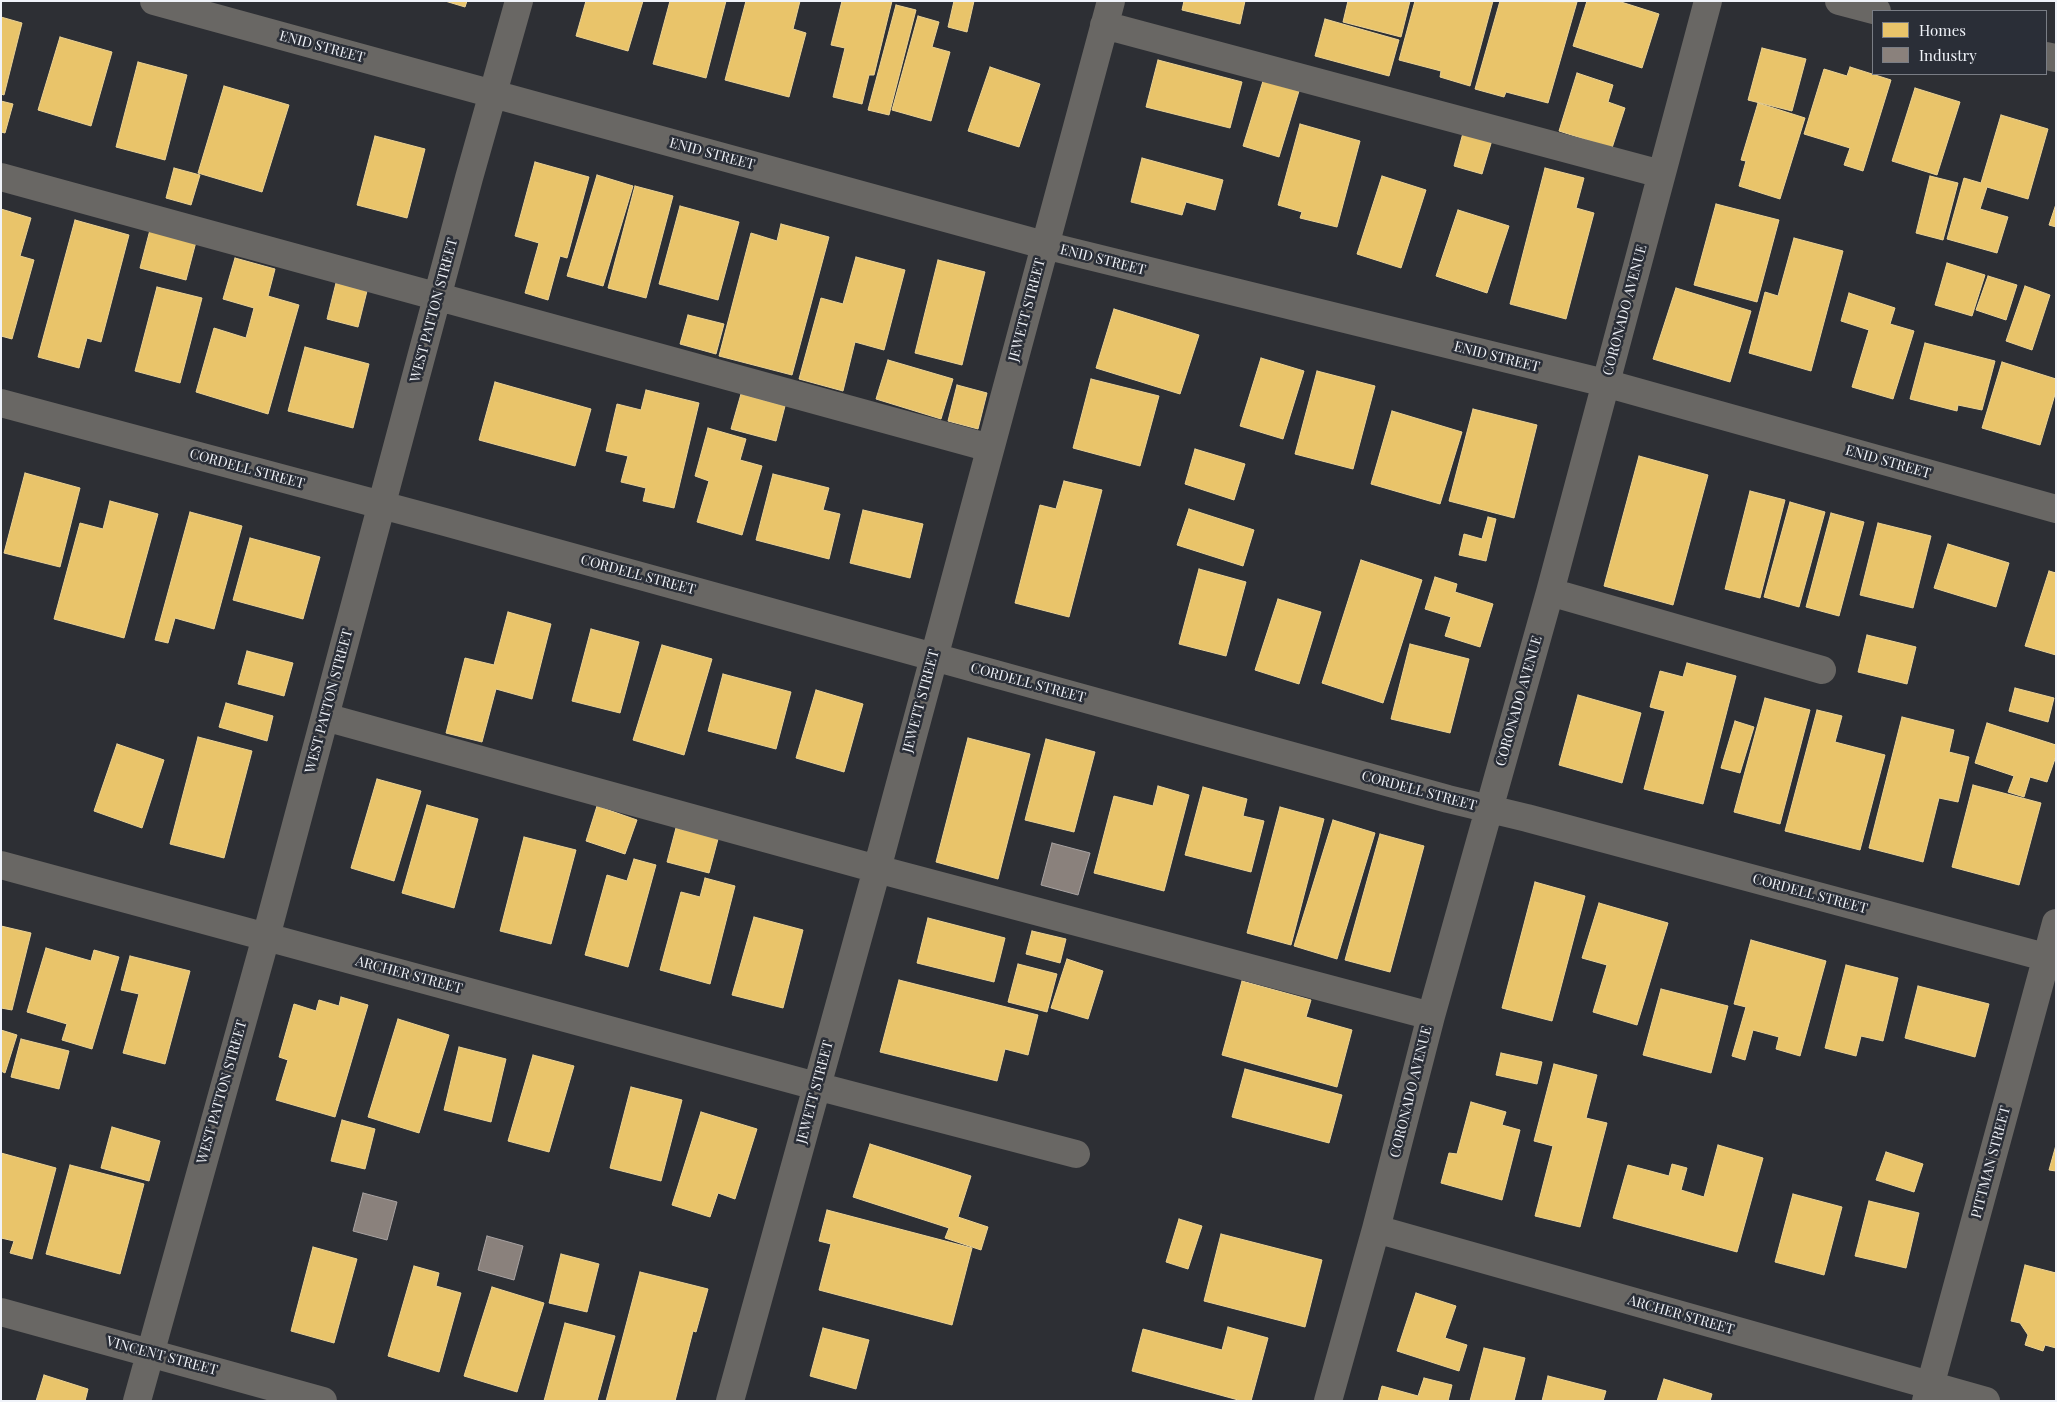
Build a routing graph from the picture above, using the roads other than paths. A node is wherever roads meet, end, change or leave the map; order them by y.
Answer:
1 (154, 1) edge
2 (519, 1) edge
3 (1708, 1) edge
4 (1839, 1) edge
5 (1873, 10) edge
6 (1107, 13) edge
7 (493, 94) junction
8 (1661, 174) junction
9 (1, 177) edge
10 (1044, 245) junction
11 (438, 296) junction
12 (1605, 383) junction
13 (1, 403) edge
14 (990, 448) junction
15 (382, 505) junction
16 (2056, 509) edge
17 (1550, 592) junction
18 (933, 657) junction
19 (1822, 670) dead end
20 (325, 717) junction
21 (1488, 810) junction
22 (1, 865) edge
23 (876, 869) junction
24 (2056, 923) edge
25 (266, 937) junction
26 (2051, 958) edge
27 (1431, 1016) junction
28 (816, 1086) junction
29 (1076, 1154) dead end
30 (1376, 1229) junction
31 (1, 1312) edge
32 (150, 1352) junction
33 (1928, 1393) edge
34 (136, 1401) edge
35 (323, 1401) edge
36 (730, 1401) edge
37 (1328, 1401) edge
38 (1986, 1401) edge

1 - 7 street, ENID STREET
2 - 7 street, WEST PATTON STREET
3 - 8 street, CORONADO AVENUE
4 - 5 street
6 - 8 street
6 - 10 street, JEWETT STREET
7 - 10 street, ENID STREET
7 - 11 street, WEST PATTON STREET
8 - 12 street, CORONADO AVENUE
9 - 11 street
10 - 12 street, ENID STREET
10 - 14 street, JEWETT STREET
11 - 14 street
11 - 15 street, WEST PATTON STREET
12 - 16 street, ENID STREET
12 - 17 street, CORONADO AVENUE
13 - 15 street, CORDELL STREET
14 - 18 street, JEWETT STREET
15 - 18 street, CORDELL STREET
15 - 20 street, WEST PATTON STREET
17 - 19 street
17 - 21 street, CORONADO AVENUE
18 - 21 street, CORDELL STREET
18 - 23 street, JEWETT STREET
20 - 23 street
20 - 25 street, WEST PATTON STREET
21 - 26 street, CORDELL STREET
21 - 27 street, CORONADO AVENUE
22 - 25 street, ARCHER STREET
23 - 27 street
23 - 28 street, JEWETT STREET
24 - 26 street, PITTMAN STREET
25 - 28 street, ARCHER STREET
25 - 32 street, WEST PATTON STREET
26 - 33 street, PITTMAN STREET
27 - 30 street, CORONADO AVENUE
28 - 29 street, ARCHER STREET
28 - 36 street, JEWETT STREET
30 - 33 street, ARCHER STREET
30 - 37 street, CORONADO AVENUE
31 - 32 street, VINCENT STREET
32 - 34 street, WEST PATTON STREET
32 - 35 street, VINCENT STREET
33 - 38 street, ARCHER STREET

